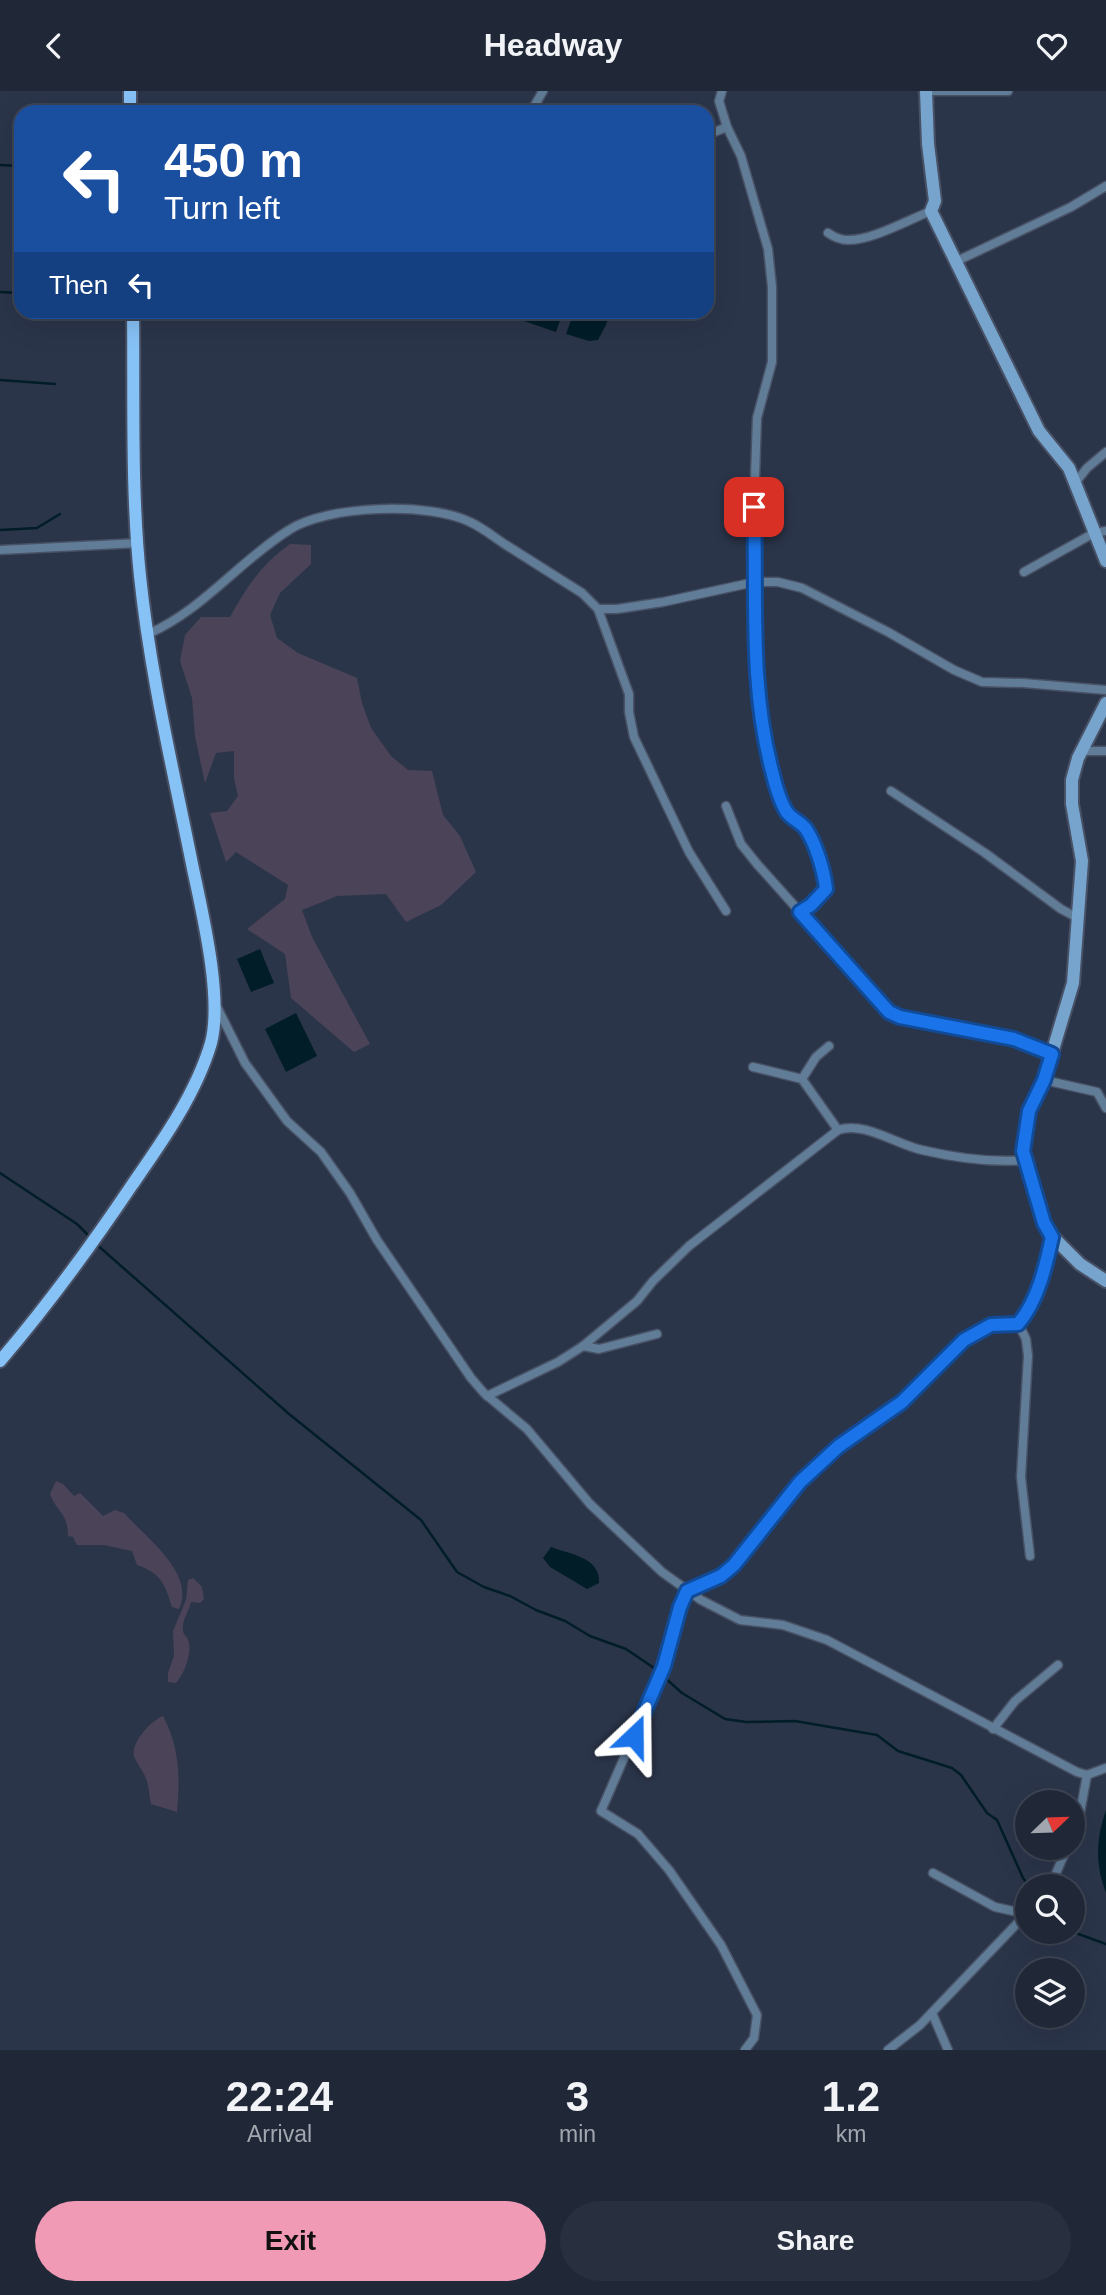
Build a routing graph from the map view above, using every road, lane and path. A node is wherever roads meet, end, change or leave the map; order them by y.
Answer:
1 (722, 91) edge
2 (926, 91) edge
3 (1008, 91) edge
4 (727, 127) junction
5 (714, 132) edge
6 (1106, 186) edge
7 (931, 211) junction
8 (828, 233) dead end
9 (957, 261) junction
10 (133, 319) edge
11 (1106, 452) edge
12 (1076, 483) junction
13 (1100, 532) edge
14 (138, 544) junction
15 (0, 550) edge
16 (1106, 561) edge
17 (1024, 572) dead end
18 (755, 582) junction
19 (597, 609) junction
20 (148, 634) junction
21 (1106, 690) edge
22 (1106, 703) edge
23 (1081, 751) junction
24 (1106, 751) edge
25 (891, 791) dead end
26 (726, 806) dead end
27 (726, 911) dead end
28 (800, 912) junction
29 (1076, 917) junction
30 (214, 1003) junction
31 (829, 1046) dead end
32 (1052, 1054) junction
33 (753, 1067) dead end
34 (802, 1079) junction
35 (1044, 1080) junction
36 (1106, 1108) edge
37 (838, 1130) junction
38 (1026, 1160) junction
39 (1052, 1237) junction
40 (1106, 1281) edge
41 (1018, 1324) junction
42 (657, 1334) dead end
43 (583, 1346) junction
44 (0, 1361) edge
45 (487, 1396) junction
46 (1030, 1556) dead end
47 (687, 1591) junction
48 (1058, 1665) dead end
49 (993, 1729) junction
50 (1106, 1768) edge
51 (1087, 1775) junction
52 (1084, 1790) edge
53 (933, 1873) dead end
54 (1015, 1911) edge
55 (1015, 1927) edge
56 (932, 2013) junction
57 (745, 2050) edge
58 (888, 2050) edge
59 (948, 2050) edge

1 - 4 street
2 - 3 street
2 - 7 street
4 - 5 street
4 - 18 street
6 - 9 street
7 - 8 street
7 - 9 street
9 - 12 street
10 - 14 main road
11 - 12 street
12 - 13 street
13 - 16 street
13 - 17 street
14 - 15 street
14 - 20 main road
18 - 19 street
18 - 21 street
18 - 28 street
19 - 20 street
19 - 27 street
20 - 30 main road
22 - 23 street
23 - 24 street
23 - 29 street
25 - 29 street
26 - 28 street
28 - 32 street
29 - 32 street
30 - 44 main road
30 - 45 street
31 - 34 street
32 - 35 street
33 - 34 street
34 - 37 street
35 - 36 street
35 - 38 street
37 - 38 street
37 - 43 street
38 - 39 street
39 - 40 street
39 - 41 street
41 - 46 street
41 - 47 street
42 - 43 street
43 - 45 street
45 - 47 street
47 - 49 street
47 - 57 street
48 - 49 street
49 - 51 street
50 - 51 street
51 - 52 street
53 - 54 street
55 - 56 street
56 - 58 street
56 - 59 street

